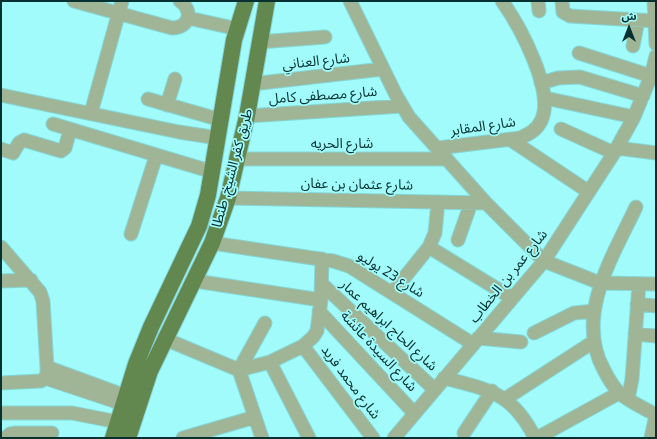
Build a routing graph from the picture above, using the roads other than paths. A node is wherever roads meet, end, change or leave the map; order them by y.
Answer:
1 (74, 1) edge
2 (180, 1) edge
3 (246, 1) edge
4 (267, 1) edge
5 (350, 1) edge
6 (502, 1) edge
7 (562, 1) edge
8 (654, 1) edge
9 (120, 7) edge
10 (188, 18) junction
11 (638, 20) junction
12 (655, 22) junction
13 (236, 34) junction
14 (325, 37) dead end
15 (259, 43) junction
16 (656, 44) edge
17 (633, 46) dead end
18 (579, 53) dead end
19 (656, 56) edge
20 (383, 69) junction
21 (651, 76) junction
22 (175, 80) dead end
23 (541, 82) junction
24 (252, 84) junction
25 (1, 95) edge
26 (643, 96) junction
27 (225, 98) junction
28 (544, 98) junction
29 (148, 99) dead end
30 (167, 105) junction
31 (402, 106) junction
32 (248, 109) junction
33 (91, 114) junction
34 (634, 117) junction
35 (221, 120) junction
36 (53, 124) dead end
37 (561, 129) dead end
38 (70, 130) junction
39 (218, 138) junction
40 (511, 140) junction
41 (438, 148) junction
42 (1, 149) edge
43 (616, 150) junction
44 (656, 153) edge
45 (156, 156) junction
46 (237, 159) junction
47 (447, 160) junction
48 (213, 172) junction
49 (589, 192) junction
50 (228, 198) junction
51 (438, 202) junction
52 (471, 203) junction
53 (486, 203) junction
54 (636, 207) dead end
55 (131, 234) dead end
56 (458, 240) dead end
57 (212, 243) junction
58 (1, 247) edge
59 (429, 247) junction
60 (322, 259) junction
61 (544, 261) junction
62 (30, 280) junction
63 (1, 281) edge
64 (195, 281) junction
65 (600, 283) junction
66 (322, 284) junction
67 (639, 284) junction
68 (656, 284) edge
69 (392, 293) junction
70 (512, 298) junction
71 (637, 304) junction
72 (320, 306) junction
73 (656, 306) edge
74 (594, 311) junction
75 (265, 323) dead end
76 (534, 333) dead end
77 (635, 334) junction
78 (656, 336) edge
79 (165, 339) junction
80 (476, 341) junction
81 (522, 342) dead end
82 (593, 342) junction
83 (303, 346) junction
84 (270, 362) junction
85 (239, 370) junction
86 (46, 373) junction
87 (444, 378) junction
88 (1, 383) edge
89 (434, 389) junction
90 (492, 391) junction
91 (624, 396) junction
92 (505, 399) junction
93 (124, 400) junction
94 (58, 412) junction
95 (1, 413) edge
96 (414, 413) junction
97 (656, 415) edge
98 (255, 417) junction
99 (118, 422) junction
100 (464, 433) dead end
101 (52, 435) edge
102 (5, 438) edge
103 (113, 438) edge
104 (128, 438) edge
105 (183, 438) edge
106 (262, 438) edge
107 (309, 438) edge
108 (373, 438) edge
109 (394, 438) edge
110 (536, 438) edge
111 (651, 438) edge

1 - 9 street
2 - 10 street
3 - 13 main road, طريق كفر الشيخ, طنطا
4 - 15 main road, طريق كفر الشيخ, طنطا
5 - 20 street
6 - 23 street, شارع المقابر
7 - 11 street
8 - 12 street
9 - 10 street
9 - 33 street
10 - 13 street
11 - 12 street
11 - 17 street
12 - 16 street
13 - 15 main road
13 - 27 main road, طريق كفر الشيخ, طنطا
14 - 15 street
15 - 24 main road, طريق كفر الشيخ, طنطا
18 - 21 street
19 - 21 street, شارع عمر بن الخطاب
20 - 24 street, شارع العناني
20 - 31 street
21 - 26 street, شارع عمر بن الخطاب
22 - 30 street
23 - 26 street
23 - 28 street, شارع المقابر
24 - 32 main road, طريق كفر الشيخ, طنطا
25 - 33 street
26 - 34 street, شارع عمر بن الخطاب
27 - 32 main road
27 - 35 main road, طريق كفر الشيخ, طنطا
28 - 34 street
28 - 40 street, شارع المقابر
29 - 30 street
30 - 35 street
31 - 32 street, شارع مصطفى كامل
31 - 41 street
32 - 46 main road, طريق كفر الشيخ, طنطا
33 - 39 street
34 - 43 street, شارع عمر بن الخطاب
35 - 39 main road, طريق كفر الشيخ, طنطا
36 - 38 street
37 - 43 street
38 - 42 street
38 - 45 street
39 - 48 main road, طريق كفر الشيخ, طنطا
40 - 41 street, شارع المقابر
40 - 49 street
41 - 47 street
43 - 44 street
43 - 49 street, شارع عمر بن الخطاب
45 - 48 street
45 - 55 street
46 - 47 street, شارع الحريه
46 - 50 main road, طريق كفر الشيخ, طنطا
47 - 53 street
48 - 93 main road, طريق كفر الشيخ, طنطا
49 - 61 street, شارع عمر بن الخطاب
50 - 51 street, شارع عثمان بن عفان
50 - 57 main road, طريق كفر الشيخ, طنطا
51 - 52 street, شارع عثمان بن عفان
51 - 59 street
52 - 53 street, شارع عثمان بن عفان
52 - 56 street
53 - 61 street
54 - 65 street
57 - 60 street, شارع 23 يوليو
57 - 64 main road, طريق كفر الشيخ, طنطا
58 - 62 street
59 - 69 street
59 - 70 street
60 - 66 street
60 - 69 street, شارع 23 يوليو
61 - 65 street
61 - 70 street, شارع عمر بن الخطاب
62 - 63 street
62 - 86 street
64 - 72 street
64 - 79 main road, طريق كفر الشيخ, طنطا
65 - 67 street
65 - 74 street
66 - 72 street
66 - 89 street, شارع الحاج ابراهيم عمار
67 - 68 street
67 - 71 street
69 - 80 street, شارع 23 يوليو
70 - 80 street, شارع عمر بن الخطاب
71 - 73 street
71 - 77 street
72 - 83 street
72 - 96 street, شارع السيدة عائشة
74 - 76 street
74 - 82 street
75 - 85 street
77 - 78 street
77 - 91 street
79 - 85 street
79 - 104 main road, طريق كفر الشيخ, طنطا
80 - 81 street
80 - 87 street, شارع عمر بن الخطاب
82 - 91 street
82 - 92 street
83 - 84 street
83 - 108 street, شارع محمد فريد
84 - 85 street
84 - 107 street
85 - 98 street
86 - 88 street
86 - 93 street
87 - 89 street, شارع عمر بن الخطاب
87 - 90 street
89 - 96 street, شارع عمر بن الخطاب
90 - 92 street
90 - 100 street
91 - 97 street
91 - 110 street
92 - 110 street
93 - 99 main road, طريق كفر الشيخ, طنطا
94 - 95 street
94 - 99 street
94 - 101 street
96 - 109 street, شارع عمر بن الخطاب
97 - 111 street
98 - 105 street
98 - 106 street
99 - 103 main road, طريق كفر الشيخ, طنطا
101 - 102 street

